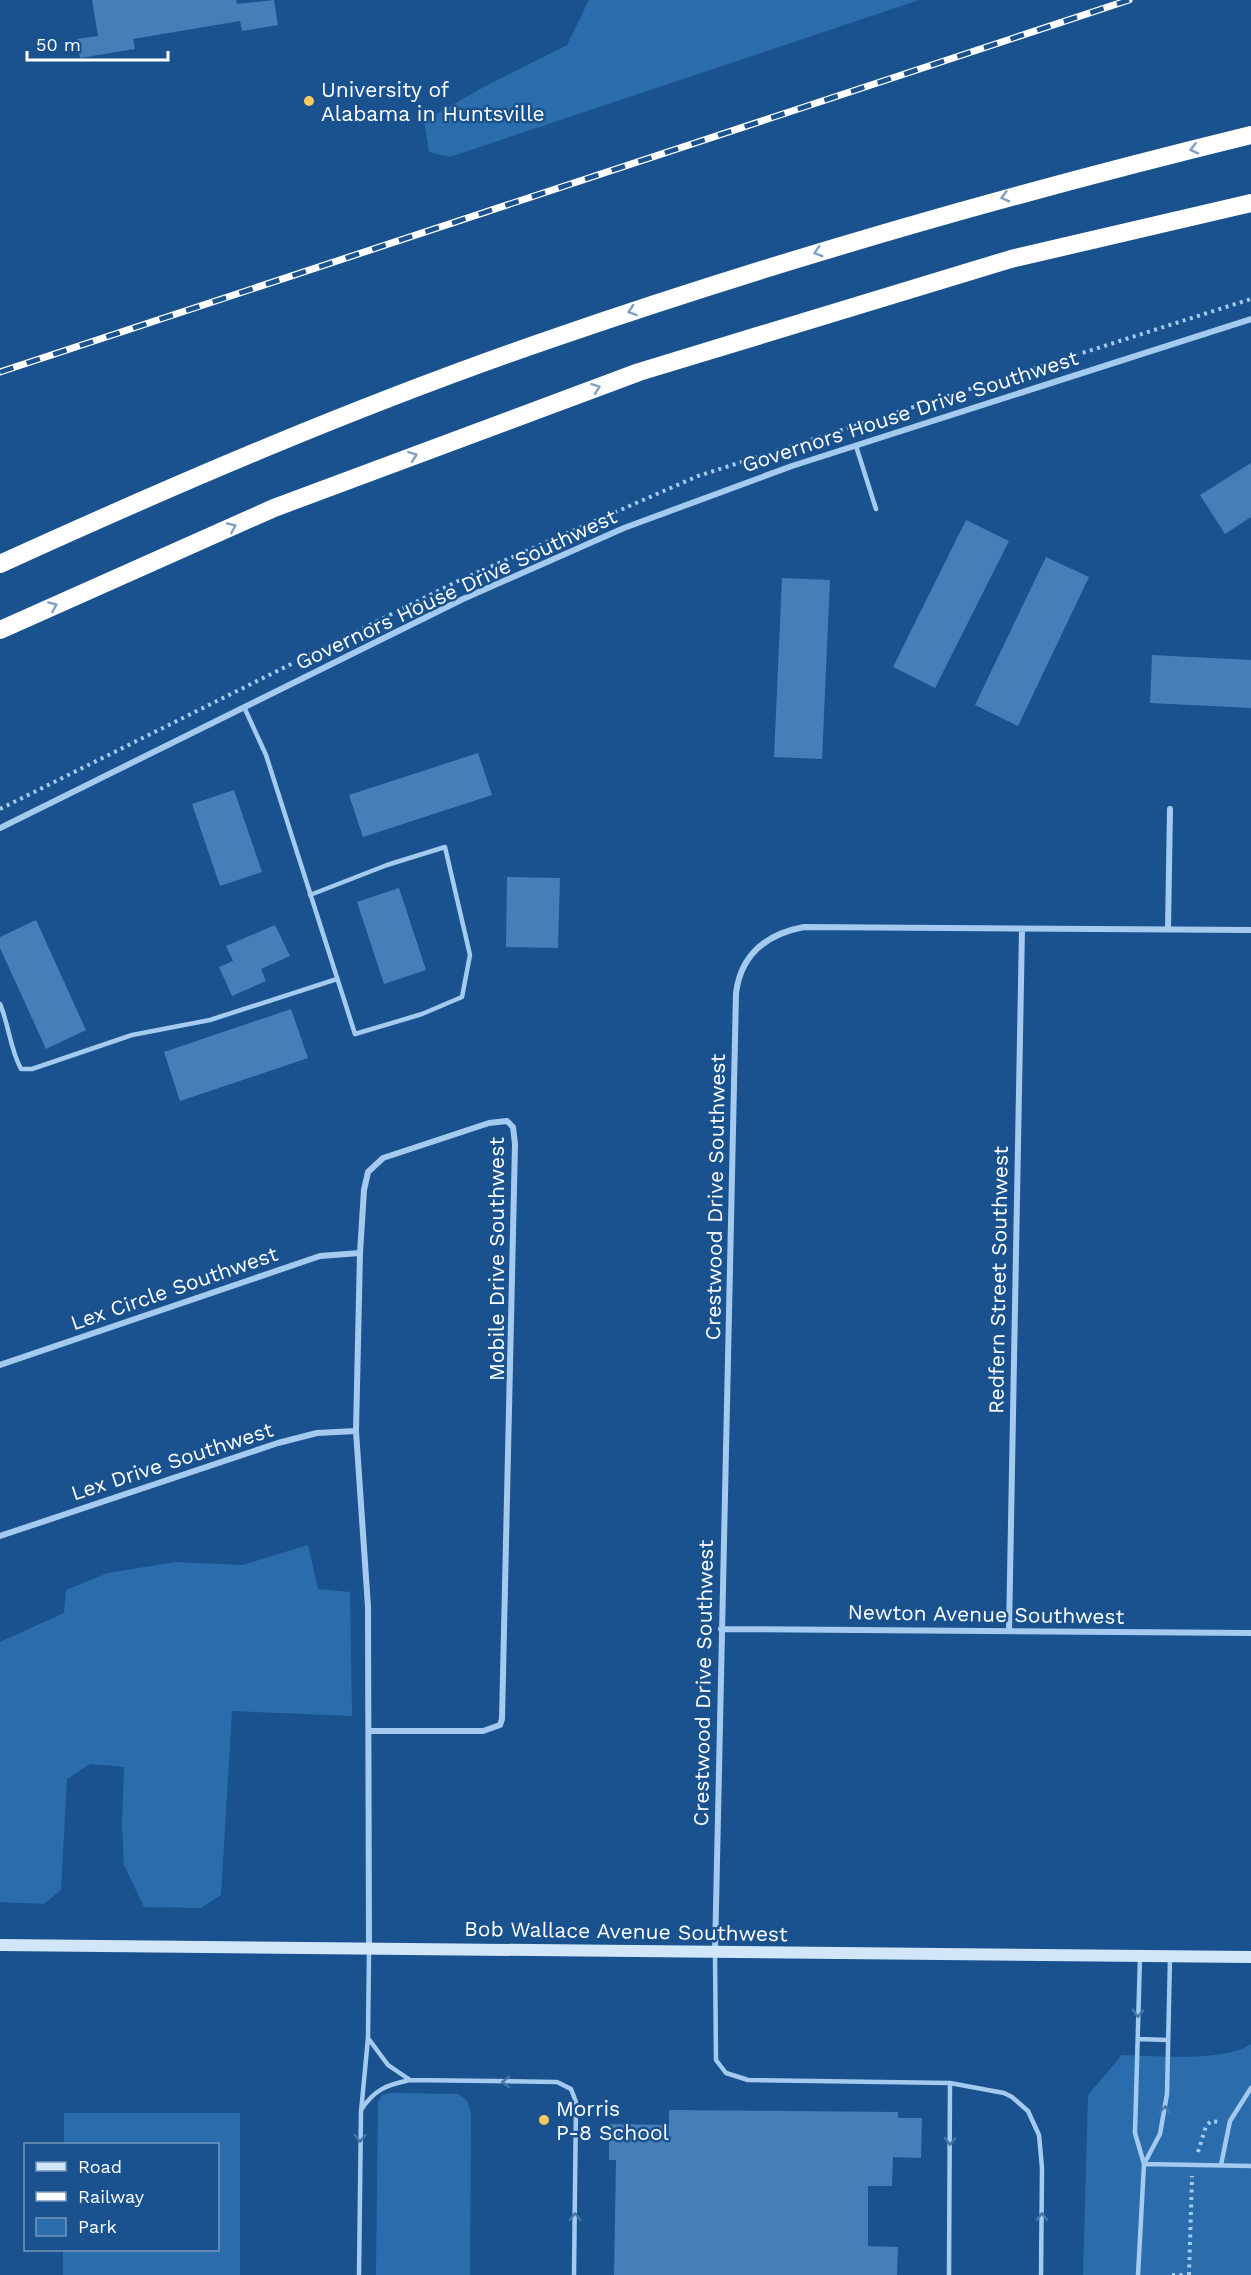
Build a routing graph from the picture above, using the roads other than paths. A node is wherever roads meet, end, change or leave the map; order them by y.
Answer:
1 (1251, 135) edge
2 (1251, 203) edge
3 (1251, 319) edge
4 (856, 446) junction
5 (876, 509) dead end
6 (0, 564) edge
7 (0, 630) edge
8 (244, 707) junction
9 (1170, 809) dead end
10 (0, 828) edge
11 (309, 895) junction
12 (1022, 929) junction
13 (1168, 929) junction
14 (1251, 930) edge
15 (337, 979) junction
16 (0, 1004) edge
17 (360, 1253) junction
18 (0, 1365) edge
19 (356, 1431) junction
20 (0, 1536) edge
21 (721, 1629) junction
22 (1009, 1631) junction
23 (1251, 1633) edge
24 (369, 1731) junction
25 (0, 1945) edge
26 (369, 1948) junction
27 (715, 1953) junction
28 (1140, 1954) junction
29 (1170, 1955) junction
30 (1251, 1957) edge
31 (368, 2038) junction
32 (1138, 2039) junction
33 (1168, 2040) junction
34 (410, 2080) junction
35 (950, 2083) junction
36 (1251, 2088) edge
37 (361, 2112) junction
38 (1144, 2164) junction
39 (1221, 2165) junction
40 (1251, 2166) edge
41 (359, 2275) edge
42 (574, 2275) edge
43 (949, 2275) edge
44 (1041, 2275) edge
45 (1138, 2275) edge

1 -> 6 highway
7 -> 2 highway
3 - 4 street, Governors House Drive Southwest
4 - 5 lane
4 - 8 street, Governors House Drive Southwest
8 - 10 street, Governors House Drive Southwest
8 - 11 lane
9 - 13 street
11 - 15 lane
11 - 15 lane
12 - 13 street, Crestwood Drive Southwest
12 - 21 street, Crestwood Drive Southwest
12 - 22 street, Redfern Street Southwest
13 - 14 street, Crestwood Drive Southwest
15 - 16 lane
17 - 18 street, Lex Circle Southwest
17 - 19 street, Mobile Drive Southwest
17 - 24 street, Mobile Drive Southwest
19 - 20 street, Lex Drive Southwest
19 - 24 street, Mobile Drive Southwest
21 - 22 street, Newton Avenue Southwest
21 - 27 street, Crestwood Drive Southwest
22 - 23 street, Newton Avenue Southwest
24 - 26 street, Mobile Drive Southwest
25 - 26 main road, Bob Wallace Avenue Southwest
26 - 27 main road, Bob Wallace Avenue Southwest
26 - 31 lane
27 - 28 main road, Bob Wallace Avenue Southwest
27 - 35 lane
28 - 29 main road, Bob Wallace Avenue Southwest
28 -> 32 lane
29 - 30 main road, Bob Wallace Avenue Southwest
29 - 33 lane
31 - 34 lane
31 - 37 lane
32 - 33 lane
32 - 38 lane
38 -> 33 lane
34 - 37 lane
42 -> 34 lane
35 -> 43 lane
44 -> 35 lane
36 - 39 lane
37 -> 41 lane
38 - 39 lane
38 - 45 lane
39 - 40 lane

